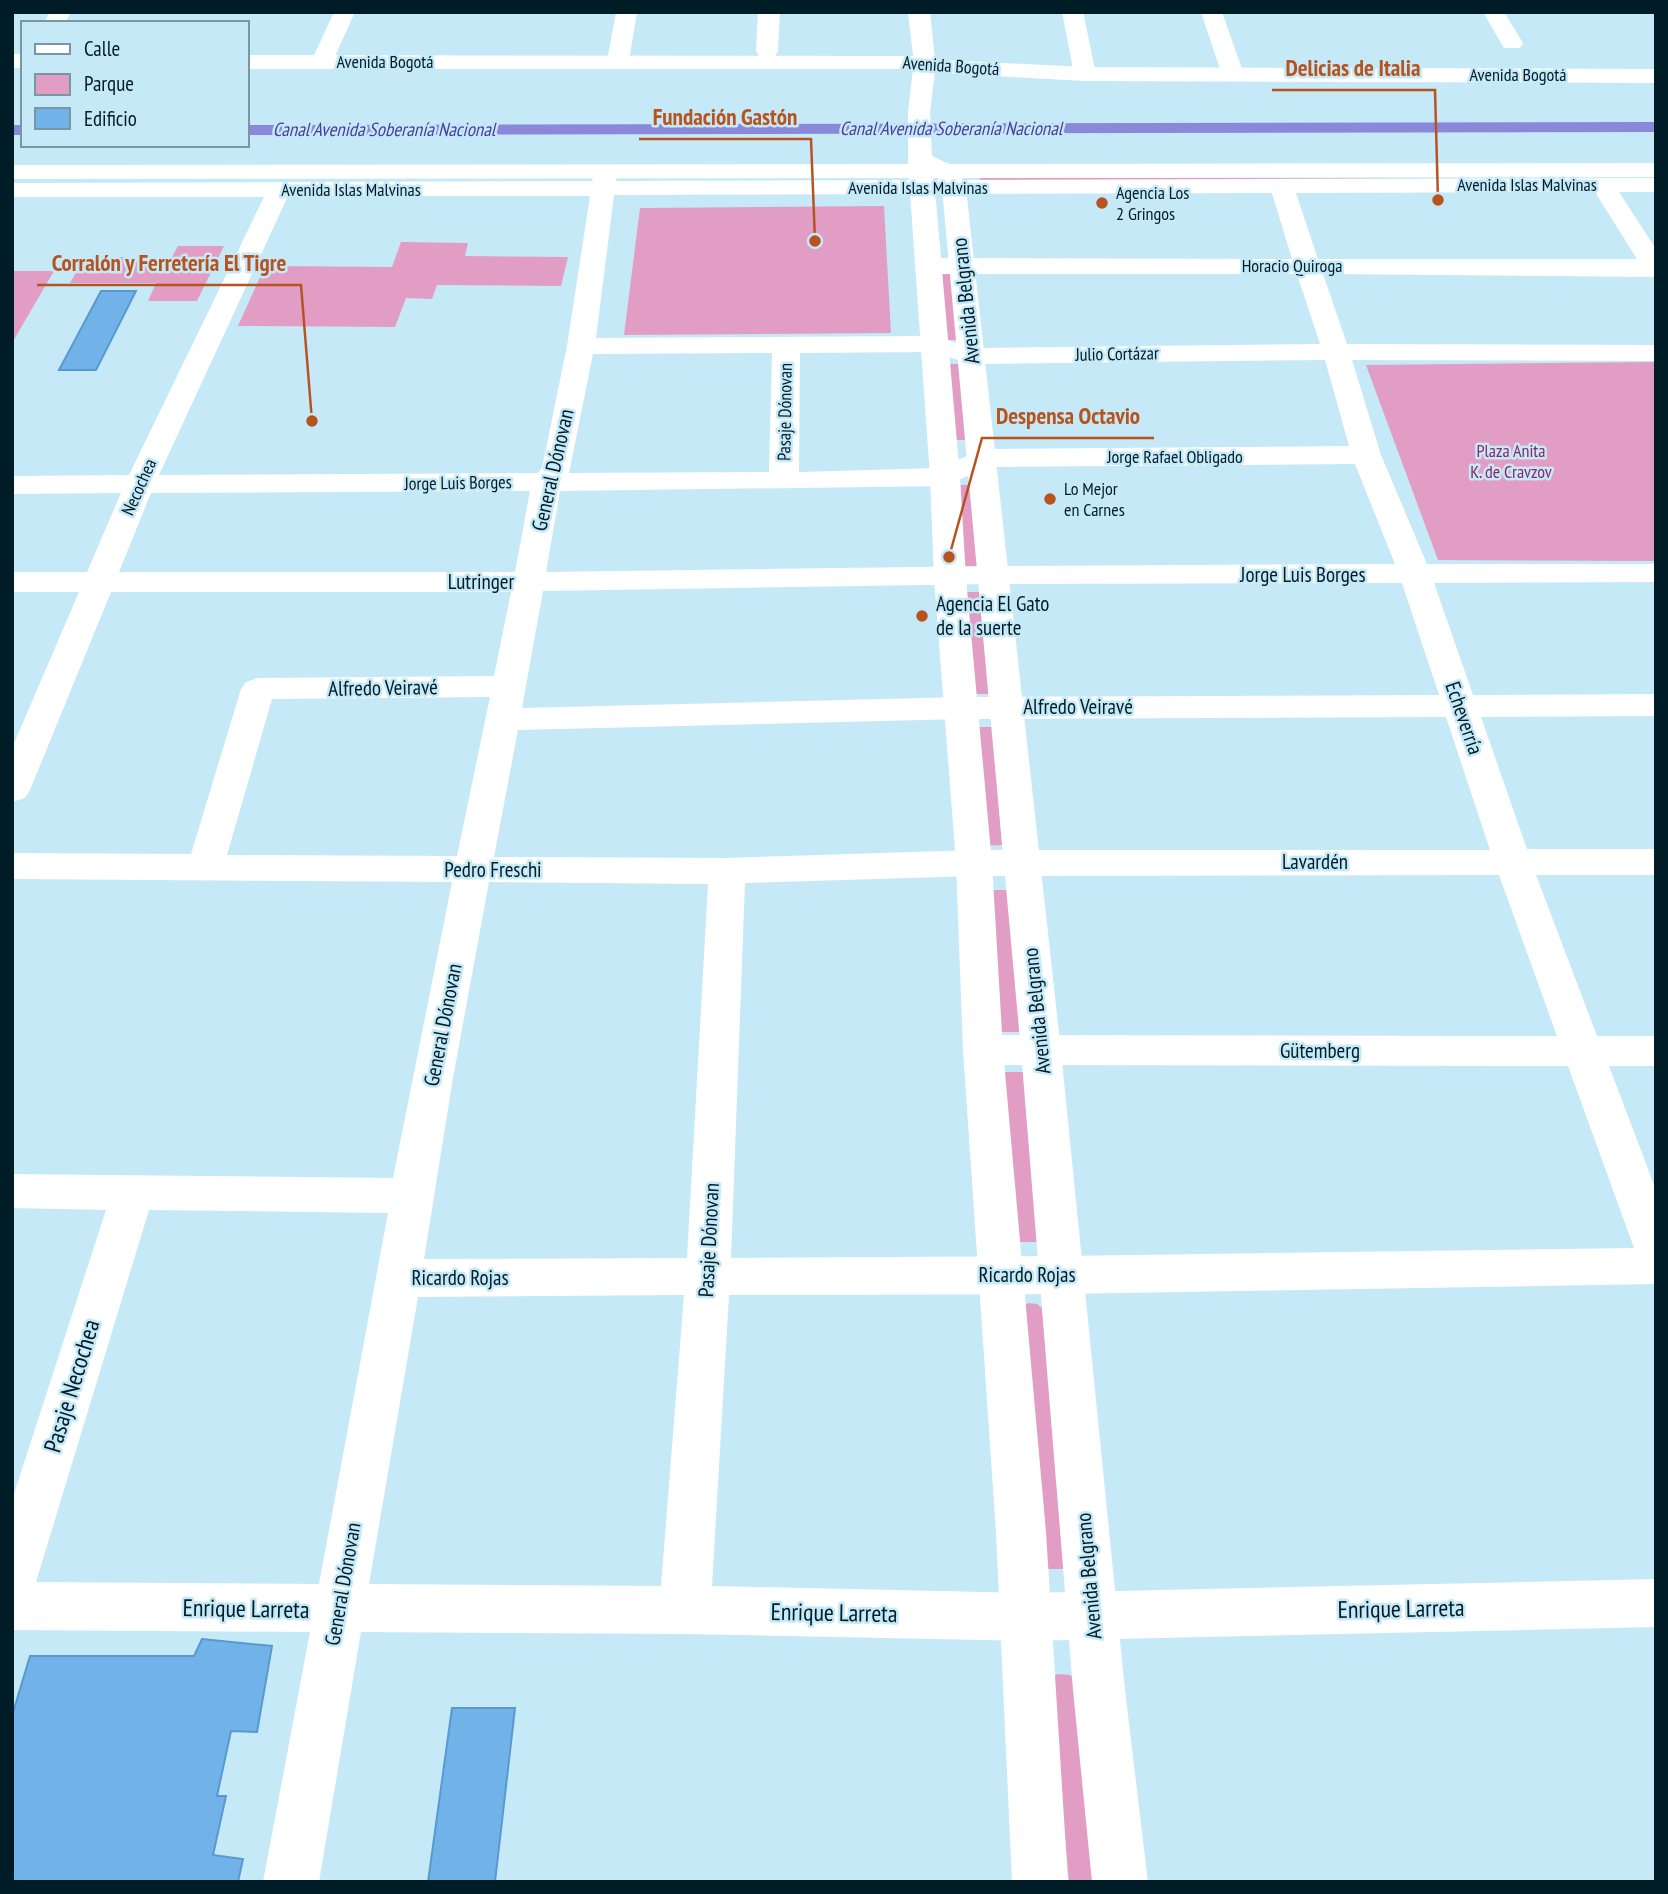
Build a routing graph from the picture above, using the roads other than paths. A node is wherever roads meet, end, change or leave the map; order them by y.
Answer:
1 (345, 12) edge
2 (627, 12) edge
3 (769, 12) edge
4 (919, 12) edge
5 (1072, 12) edge
6 (1211, 12) edge
7 (1493, 12) edge
8 (1512, 43) dead end
9 (248, 50) edge
10 (767, 51) junction
11 (619, 55) junction
12 (325, 56) junction
13 (923, 58) junction
14 (248, 62) edge
15 (1656, 64) edge
16 (1083, 68) junction
17 (1231, 69) junction
18 (1656, 76) edge
19 (931, 170) junction
20 (1410, 170) junction
21 (1656, 170) edge
22 (12, 172) edge
23 (603, 181) junction
24 (1563, 184) junction
25 (1281, 185) junction
26 (1602, 185) junction
27 (1656, 185) edge
28 (12, 190) edge
29 (279, 190) junction
30 (945, 266) junction
31 (1308, 266) junction
32 (1655, 267) edge
33 (786, 343) junction
34 (933, 344) junction
35 (581, 346) junction
36 (1336, 352) junction
37 (1656, 353) edge
38 (972, 356) junction
39 (1366, 455) junction
40 (983, 458) junction
41 (945, 477) junction
42 (784, 481) junction
43 (547, 482) junction
44 (12, 485) edge
45 (139, 486) junction
46 (1656, 573) edge
47 (993, 575) junction
48 (1415, 575) junction
49 (950, 578) junction
50 (12, 582) edge
51 (97, 582) junction
52 (529, 582) junction
53 (505, 703) junction
54 (1656, 705) edge
55 (1460, 706) junction
56 (1007, 707) junction
57 (962, 708) junction
58 (12, 790) edge
59 (1513, 862) junction
60 (1656, 862) edge
61 (974, 863) junction
62 (1022, 863) junction
63 (206, 865) junction
64 (12, 866) edge
65 (472, 870) junction
66 (727, 871) junction
67 (984, 1050) junction
68 (1041, 1051) junction
69 (1582, 1051) junction
70 (1656, 1051) edge
71 (12, 1191) edge
72 (132, 1193) junction
73 (411, 1196) junction
74 (1656, 1248) edge
75 (1656, 1266) edge
76 (1002, 1275) junction
77 (1060, 1275) junction
78 (708, 1277) junction
79 (399, 1278) junction
80 (12, 1579) edge
81 (1656, 1603) edge
82 (12, 1606) edge
83 (338, 1610) junction
84 (685, 1610) junction
85 (1093, 1616) junction
86 (1026, 1617) junction
87 (291, 1882) edge
88 (1040, 1882) edge
89 (1120, 1882) edge

1 - 12 street
2 - 11 street
3 - 10 street
4 - 13 street, Avenida Belgrano
5 - 16 street
6 - 17 street
7 - 8 street
9 - 12 street, Avenida Bogotá
10 - 11 street, Avenida Bogotá
10 - 13 street, Avenida Bogotá
11 - 12 street, Avenida Bogotá
11 - 13 street, Avenida Bogotá
12 - 14 street, Avenida Bogotá
13 - 16 street, Avenida Bogotá
13 - 19 street, Avenida Belgrano
15 - 17 street, Avenida Bogotá
16 - 17 street, Avenida Bogotá
17 - 18 street, Avenida Bogotá
19 - 20 street, Avenida Islas Malvinas
19 - 23 street, Avenida Islas Malvinas
19 - 25 street, Avenida Islas Malvinas
19 - 30 street, Avenida Belgrano
20 - 21 street, Avenida Islas Malvinas
20 - 24 street
22 - 23 street, Avenida Islas Malvinas
23 - 29 street, Avenida Islas Malvinas
23 - 35 street, General Dónovan
24 - 25 street, Avenida Islas Malvinas
24 - 26 street, Avenida Islas Malvinas
25 - 31 street, Echeverría
26 - 27 street, Avenida Islas Malvinas
26 - 32 street
28 - 29 street, Avenida Islas Malvinas
29 - 45 street, Necochea
30 - 31 street, Horacio Quiroga
30 - 34 street, Avenida Belgrano
30 - 38 street, Avenida Belgrano
31 - 32 street, Horacio Quiroga
31 - 36 street, Echeverría
33 - 34 street, Julio Cortázar
33 - 35 street, Julio Cortázar
33 - 42 street, Pasaje Dónovan
34 - 38 street, Julio Cortázar
34 - 41 street, Avenida Belgrano
35 - 43 street, General Dónovan
36 - 37 street, Julio Cortázar
36 - 38 street, Julio Cortázar
36 - 39 street, Echeverría
38 - 40 street, Avenida Belgrano
39 - 40 street, Jorge Rafael Obligado
39 - 48 street, Echeverría
40 - 41 street, Jorge Luis Borges
40 - 47 street, Avenida Belgrano
41 - 42 street, Jorge Luis Borges
41 - 49 street, Avenida Belgrano
42 - 43 street, Jorge Luis Borges
43 - 45 street, Jorge Luis Borges
43 - 52 street, General Dónovan
44 - 45 street, Jorge Luis Borges
45 - 51 street, Necochea
46 - 48 street, Jorge Luis Borges
47 - 48 street, Jorge Luis Borges
47 - 49 street, Jorge Luis Borges
47 - 56 street, Avenida Belgrano
48 - 55 street, Echeverría
49 - 52 street, Lutringer
49 - 57 street, Avenida Belgrano
50 - 51 street, Lutringer
51 - 52 street, Lutringer
51 - 58 street, Necochea
52 - 53 street, General Dónovan
53 - 57 street, Alfredo Veiravé
53 - 63 street, Alfredo Veiravé
53 - 65 street, General Dónovan
54 - 55 street, Alfredo Veiravé
55 - 56 street, Alfredo Veiravé
55 - 59 street, Echeverría
56 - 57 street, Alfredo Veiravé
56 - 62 street, Avenida Belgrano
57 - 61 street, Avenida Belgrano
59 - 60 street, Lavardén
59 - 62 street, Lavardén
59 - 69 street, Echeverría
61 - 62 street, Lavardén
61 - 66 street, Pedro Freschi
61 - 67 street, Avenida Belgrano
62 - 68 street, Avenida Belgrano
63 - 64 street, Pedro Freschi
63 - 65 street, Pedro Freschi
65 - 66 street, Pedro Freschi
65 - 73 street, General Dónovan
66 - 78 street, Pasaje Dónovan
67 - 68 street, Gütemberg
67 - 76 street, Avenida Belgrano
68 - 69 street, Gütemberg
68 - 77 street, Avenida Belgrano
69 - 70 street, Gütemberg
69 - 74 street, Echeverría
71 - 72 street
72 - 73 street
72 - 80 street, Pasaje Necochea
73 - 79 street, General Dónovan
75 - 77 street, Ricardo Rojas
76 - 77 street, Ricardo Rojas
76 - 78 street, Ricardo Rojas
76 - 86 street, Avenida Belgrano
77 - 85 street, Avenida Belgrano
78 - 79 street, Ricardo Rojas
78 - 84 street, Pasaje Dónovan
79 - 83 street, General Dónovan
81 - 85 street, Enrique Larreta
82 - 83 street, Enrique Larreta
83 - 84 street, Enrique Larreta
83 - 87 street, General Dónovan
84 - 86 street, Enrique Larreta
85 - 86 street, Enrique Larreta
85 - 89 street, Avenida Belgrano
86 - 88 street, Avenida Belgrano

